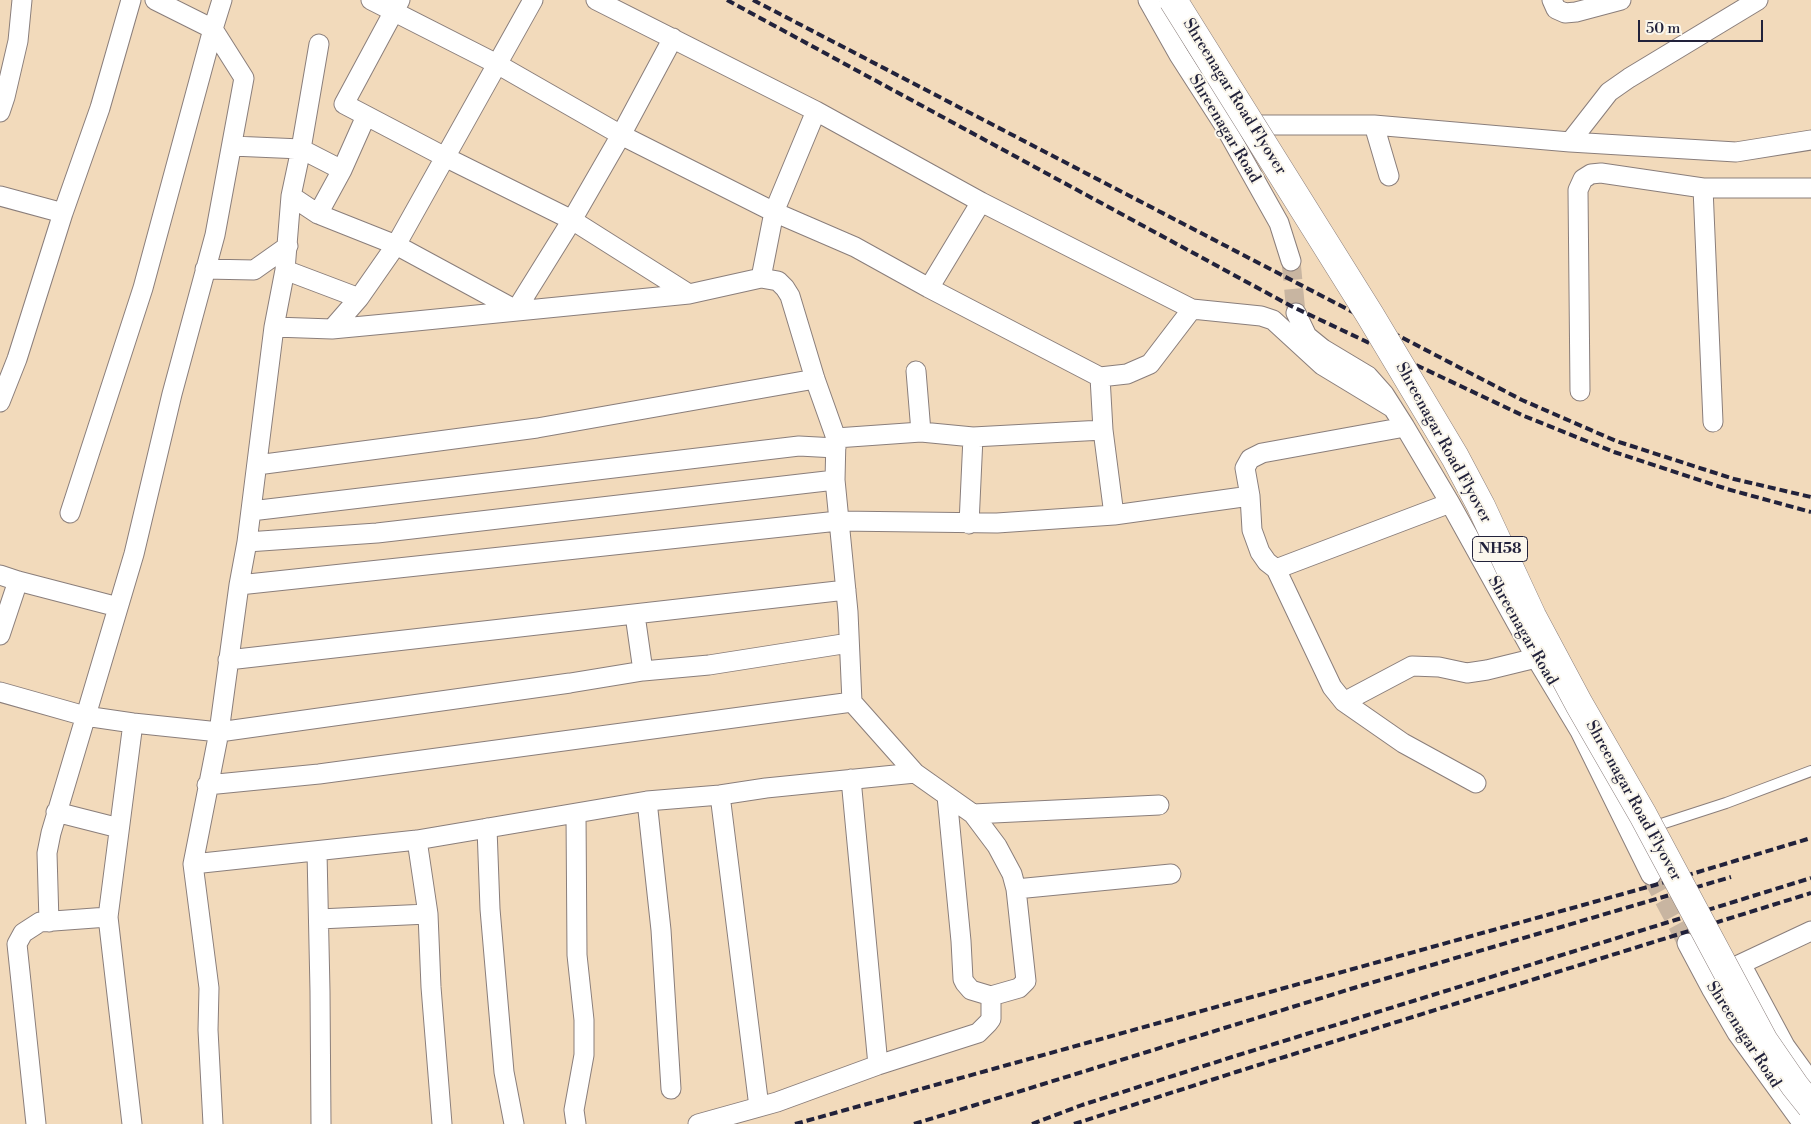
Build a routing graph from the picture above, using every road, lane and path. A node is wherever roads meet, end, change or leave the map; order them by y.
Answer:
1 (22, 0) edge
2 (131, 0) edge
3 (155, 0) edge
4 (222, 0) edge
5 (371, 0) edge
6 (533, 0) edge
7 (596, 0) edge
8 (1148, 0) edge
9 (1173, 0) edge
10 (1552, 0) edge
11 (1621, 0) edge
12 (1758, 0) edge
13 (397, 6) edge
14 (212, 29) junction
15 (673, 38) junction
16 (9, 39) edge
17 (319, 44) dead end
18 (497, 64) junction
19 (816, 111) junction
20 (0, 112) edge
21 (366, 116) junction
22 (1224, 125) junction
23 (1374, 125) junction
24 (621, 135) junction
25 (1811, 140) edge
26 (1570, 142) junction
27 (232, 146) junction
28 (302, 149) junction
29 (445, 157) junction
30 (342, 170) junction
31 (1389, 176) dead end
32 (1703, 188) junction
33 (1811, 188) edge
34 (0, 196) edge
35 (291, 196) junction
36 (982, 202) junction
37 (774, 212) junction
38 (63, 213) junction
39 (318, 214) junction
40 (572, 220) junction
41 (396, 245) junction
42 (288, 246) junction
43 (1291, 261) tunnel mouth
44 (206, 269) junction
45 (285, 270) junction
46 (761, 278) junction
47 (929, 288) junction
48 (689, 294) junction
49 (359, 298) junction
50 (1192, 309) junction
51 (516, 310) junction
52 (1296, 313) tunnel mouth
53 (274, 327) junction
54 (332, 329) junction
55 (916, 371) dead end
56 (1100, 377) junction
57 (815, 379) junction
58 (1580, 391) dead end
59 (0, 402) edge
60 (1392, 408) junction
61 (1713, 422) dead end
62 (1405, 427) junction
63 (1103, 430) junction
64 (921, 432) junction
65 (973, 437) junction
66 (836, 443) junction
67 (257, 465) junction
68 (835, 480) junction
69 (1250, 496) junction
70 (1450, 503) junction
71 (251, 511) junction
72 (70, 513) dead end
73 (1114, 515) junction
74 (838, 521) junction
75 (969, 524) junction
76 (247, 542) junction
77 (1276, 569) junction
78 (0, 575) edge
79 (18, 581) junction
80 (239, 585) junction
81 (846, 590) junction
82 (118, 607) junction
83 (635, 615) junction
84 (0, 635) edge
85 (849, 644) junction
86 (1536, 658) junction
87 (228, 660) junction
88 (643, 670) junction
89 (0, 692) edge
90 (852, 702) junction
91 (1344, 702) junction
92 (85, 716) junction
93 (133, 723) junction
94 (219, 732) junction
95 (1811, 771) edge
96 (915, 773) junction
97 (851, 779) junction
98 (1476, 783) dead end
99 (207, 785) junction
100 (720, 795) junction
101 (947, 796) junction
102 (647, 802) junction
103 (1160, 804) dead end
104 (56, 812) junction
105 (576, 814) junction
106 (974, 814) junction
107 (119, 828) junction
108 (487, 828) junction
109 (1631, 834) junction
110 (417, 840) junction
111 (316, 852) junction
112 (193, 864) junction
113 (1171, 874) dead end
114 (1651, 876) tunnel mouth
115 (1016, 889) junction
116 (428, 914) junction
117 (108, 916) junction
118 (319, 919) junction
119 (49, 922) junction
120 (1811, 931) edge
121 (1687, 943) tunnel mouth
122 (1740, 964) junction
123 (1707, 980) junction
124 (991, 996) junction
125 (878, 1065) junction
126 (1811, 1082) edge
127 (671, 1088) dead end
128 (1811, 1106) edge
129 (759, 1107) junction
130 (36, 1124) edge
131 (132, 1124) edge
132 (213, 1124) edge
133 (321, 1124) edge
134 (442, 1124) edge
135 (514, 1124) edge
136 (576, 1124) edge
137 (698, 1124) edge
138 (1803, 1124) edge

1 - 16 street
2 - 38 street
3 - 14 street
4 - 14 street
5 - 13 street
6 - 18 street
7 - 15 street
8 - 22 street, Shreenagar Road
9 - 128 highway, Shreenagar Road Flyover / NH58, bridge
10 - 11 street
12 - 26 street
13 - 18 street
13 - 21 street
14 - 27 street
14 - 72 street
15 - 19 street
15 - 24 street
16 - 20 street
17 - 28 street
18 - 24 street
18 - 29 street
19 - 36 street
19 - 37 street
21 - 29 street
21 - 30 street
22 - 23 street
22 - 43 street, Shreenagar Road
23 - 26 street
23 - 31 street
24 - 37 street
24 - 40 street
25 - 26 street
27 - 28 street
27 - 44 street
28 - 30 street
28 - 35 street
29 - 40 street
29 - 41 street
30 - 39 street
32 - 33 street
32 - 58 street
32 - 61 street
34 - 38 street
35 - 39 street
35 - 42 street
36 - 47 street
36 - 50 street
37 - 46 street
37 - 47 street
38 - 59 street
39 - 41 street
40 - 48 street
40 - 51 street
41 - 49 street
41 - 51 street
42 - 44 street
42 - 45 street
44 - 82 street
45 - 49 street
45 - 53 street
46 - 48 street
46 - 57 street
47 - 56 street
48 - 51 street
49 - 54 street
50 - 56 street
50 - 60 street
51 - 54 street
52 - 60 street, Shreenagar Road
53 - 54 street
53 - 67 street
55 - 64 street
56 - 63 street
57 - 66 street
57 - 67 street
60 - 62 street, Shreenagar Road
62 - 69 street
62 - 70 street, Shreenagar Road
63 - 65 street
63 - 73 street
64 - 65 street
64 - 66 street
65 - 75 street
66 - 68 street
66 - 71 street
67 - 71 street
68 - 74 street
68 - 76 street
69 - 73 street
69 - 77 street
70 - 77 street
70 - 86 street, Shreenagar Road
71 - 76 street
73 - 75 street
74 - 75 street
74 - 80 street
74 - 81 street
76 - 80 street
77 - 91 street
78 - 79 street
79 - 82 street
79 - 84 street
80 - 87 street
81 - 83 street
81 - 85 street
82 - 92 street
83 - 87 street
83 - 88 street
85 - 88 street
85 - 90 street
86 - 91 street
86 - 109 street, Shreenagar Road
87 - 94 street
88 - 94 street
89 - 92 street
90 - 96 street
90 - 99 street
91 - 98 street
92 - 93 street
92 - 104 street
93 - 94 street
93 - 107 street
94 - 99 street
95 - 109 lane
96 - 97 street
96 - 101 street
97 - 100 street
97 - 125 street
99 - 112 street
100 - 102 street
100 - 129 street
101 - 106 street
101 - 124 street
102 - 105 street
102 - 127 street
103 - 106 street
104 - 107 street
104 - 119 street
105 - 108 street
105 - 136 street
106 - 115 street
107 - 117 street
108 - 110 street
108 - 135 street
109 - 114 street, Shreenagar Road
110 - 111 street
110 - 116 street
111 - 112 street
111 - 118 street
112 - 132 street
113 - 115 street
115 - 124 street
116 - 118 street
116 - 134 street
117 - 119 street
117 - 131 street
118 - 133 street
119 - 130 street
120 - 122 street
121 - 123 street, Shreenagar Road
122 - 123 street
122 - 126 street
123 - 138 street, Shreenagar Road
124 - 125 street
125 - 129 street
129 - 137 street

